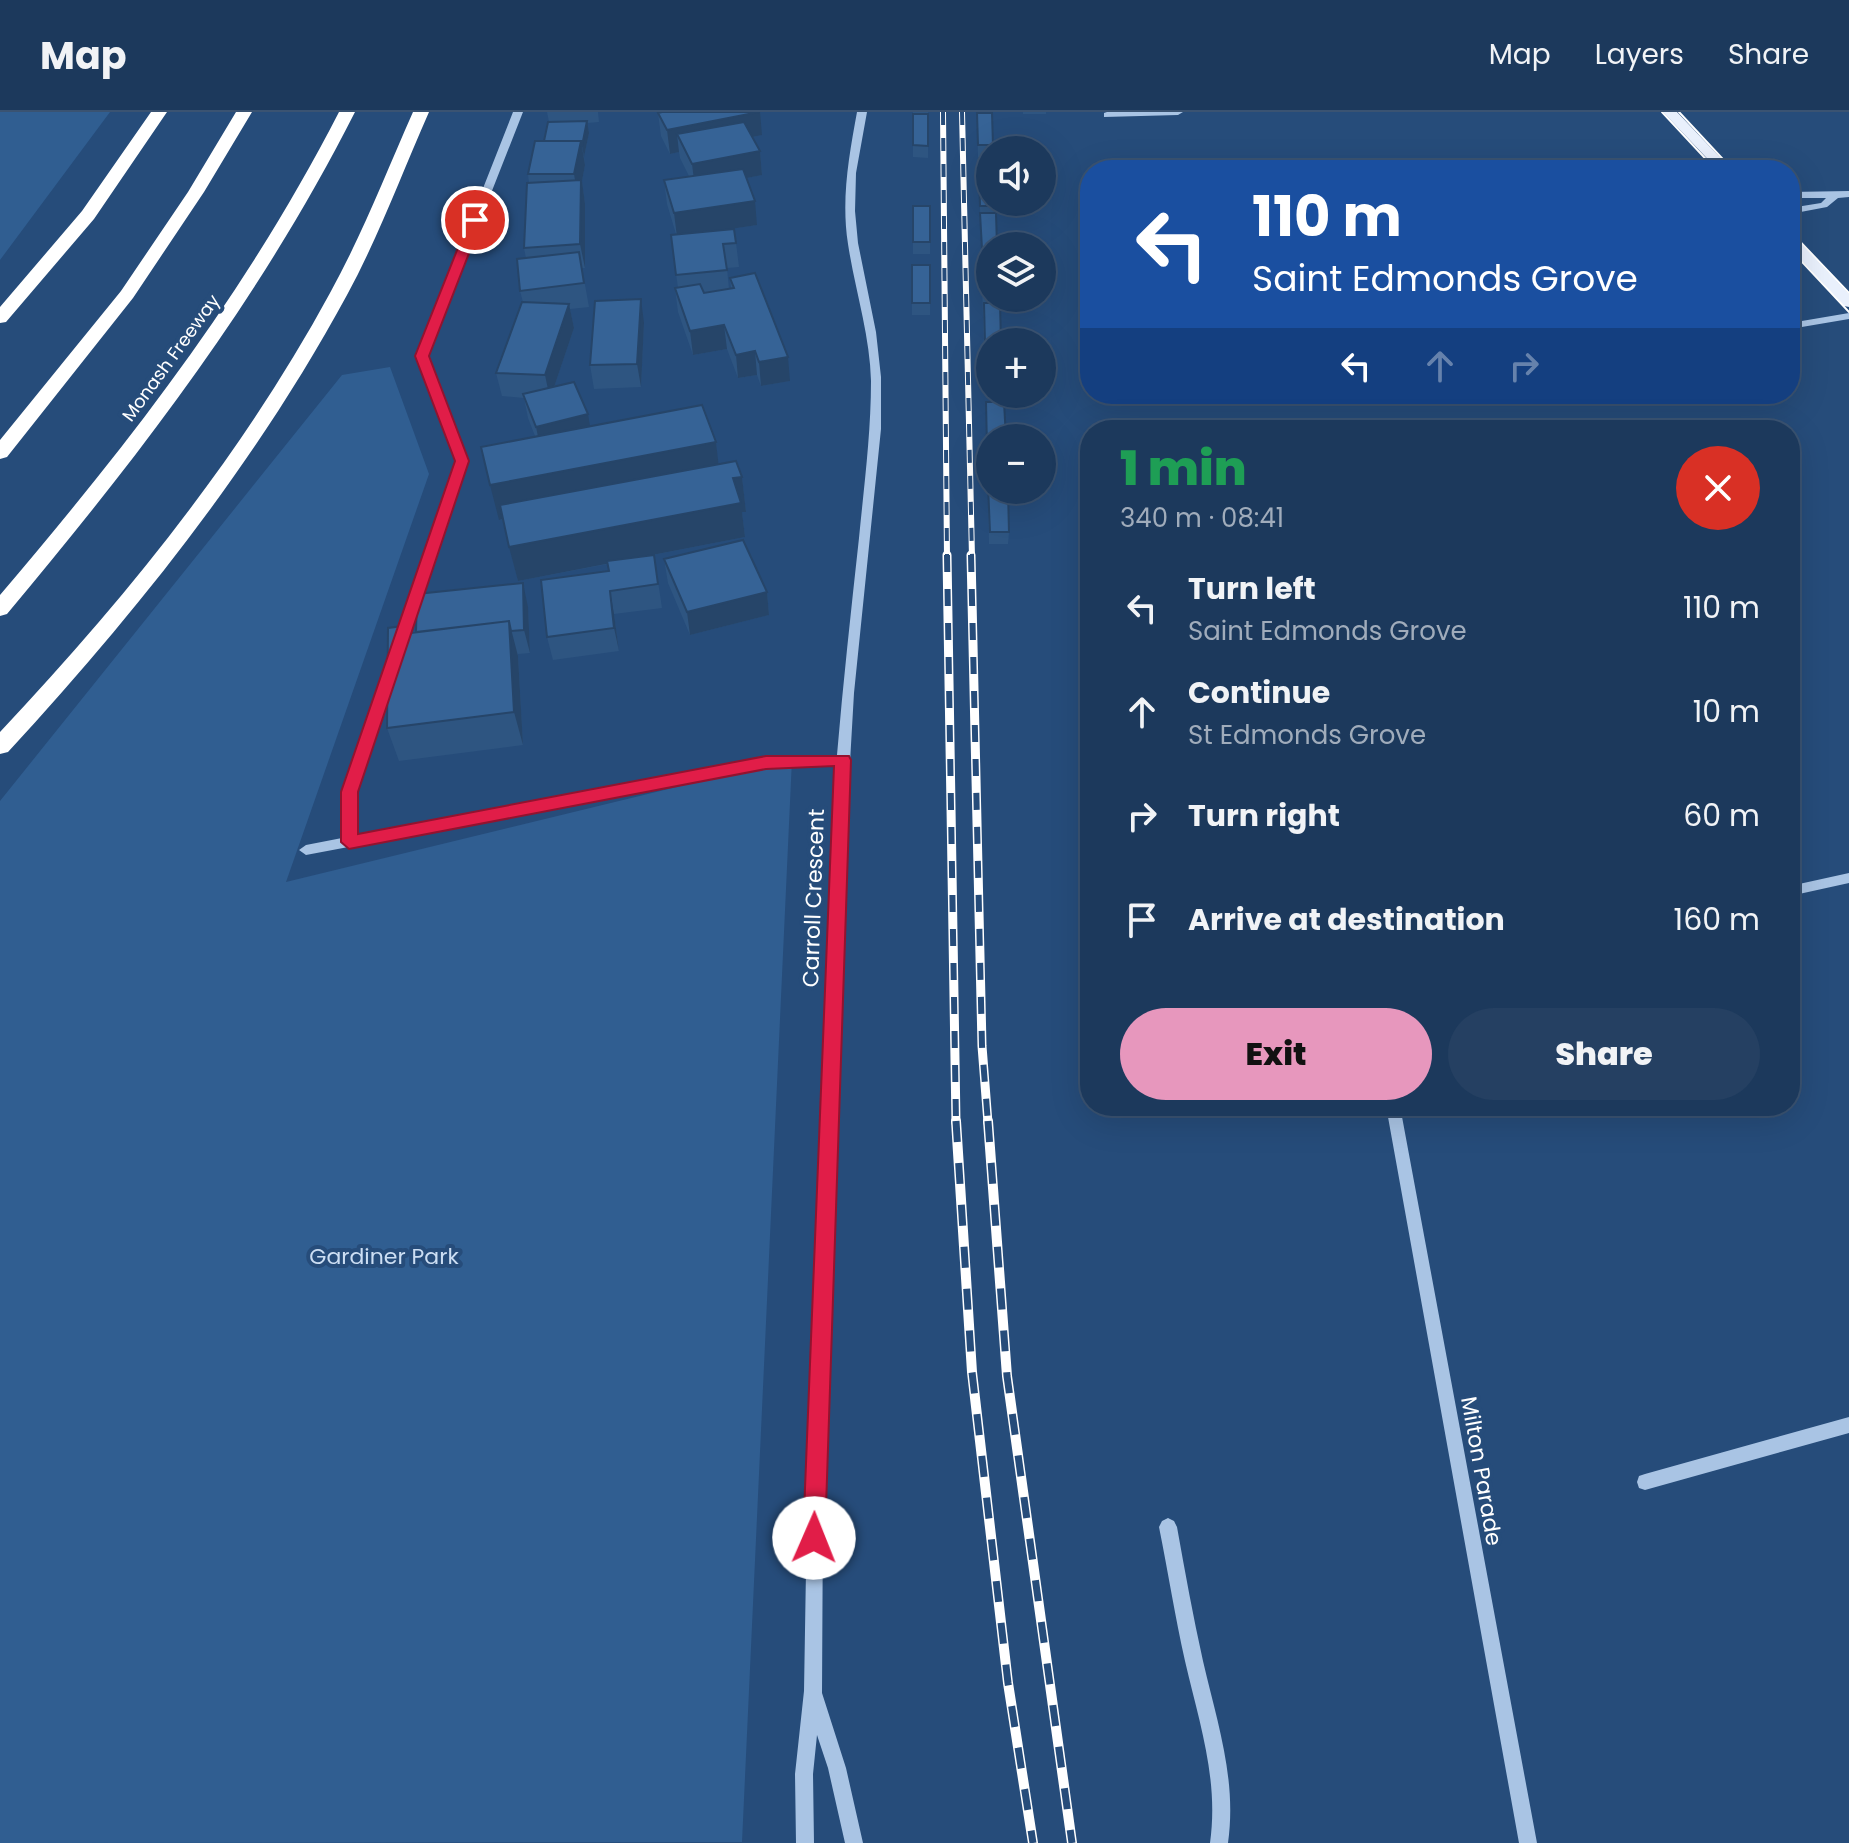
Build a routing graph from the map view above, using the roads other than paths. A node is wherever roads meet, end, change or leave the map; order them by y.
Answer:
1 (159, 112) edge
2 (244, 112) edge
3 (347, 112) edge
4 (421, 112) edge
5 (518, 112) edge
6 (862, 112) edge
7 (1178, 112) edge
8 (1670, 112) edge
9 (136, 114) dead end
10 (1107, 115) dead end
11 (1716, 160) edge
12 (125, 162) junction
13 (1800, 194) edge
14 (1849, 194) edge
15 (1834, 196) junction
16 (1800, 209) edge
17 (1800, 251) edge
18 (1849, 303) edge
19 (1849, 316) edge
20 (0, 318) edge
21 (1800, 324) edge
22 (0, 453) edge
23 (0, 609) edge
24 (0, 746) edge
25 (843, 760) junction
26 (349, 842) junction
27 (306, 850) dead end
28 (1849, 878) edge
29 (1800, 889) edge
30 (1395, 1116) edge
31 (1849, 1425) edge
32 (1645, 1482) dead end
33 (1168, 1527) dead end
34 (813, 1691) junction
35 (805, 1843) edge
36 (854, 1843) edge
37 (1219, 1843) edge
38 (1528, 1843) edge

1 - 12 highway
2 - 22 highway
3 - 23 highway, Monash Freeway
4 - 24 highway
5 - 26 street
6 - 25 street, Carroll Crescent
7 - 10 street
8 - 11 main road
9 - 12 highway
12 - 20 highway
13 - 15 street
14 - 15 street
15 - 16 street
17 - 18 main road
19 - 21 street
25 - 26 street
25 - 34 street, Carroll Crescent
26 - 27 street
28 - 29 street
30 - 38 street, Milton Parade
31 - 32 street
33 - 37 street
34 - 35 street, Carroll Crescent
34 - 36 street, Carroll Crescent

